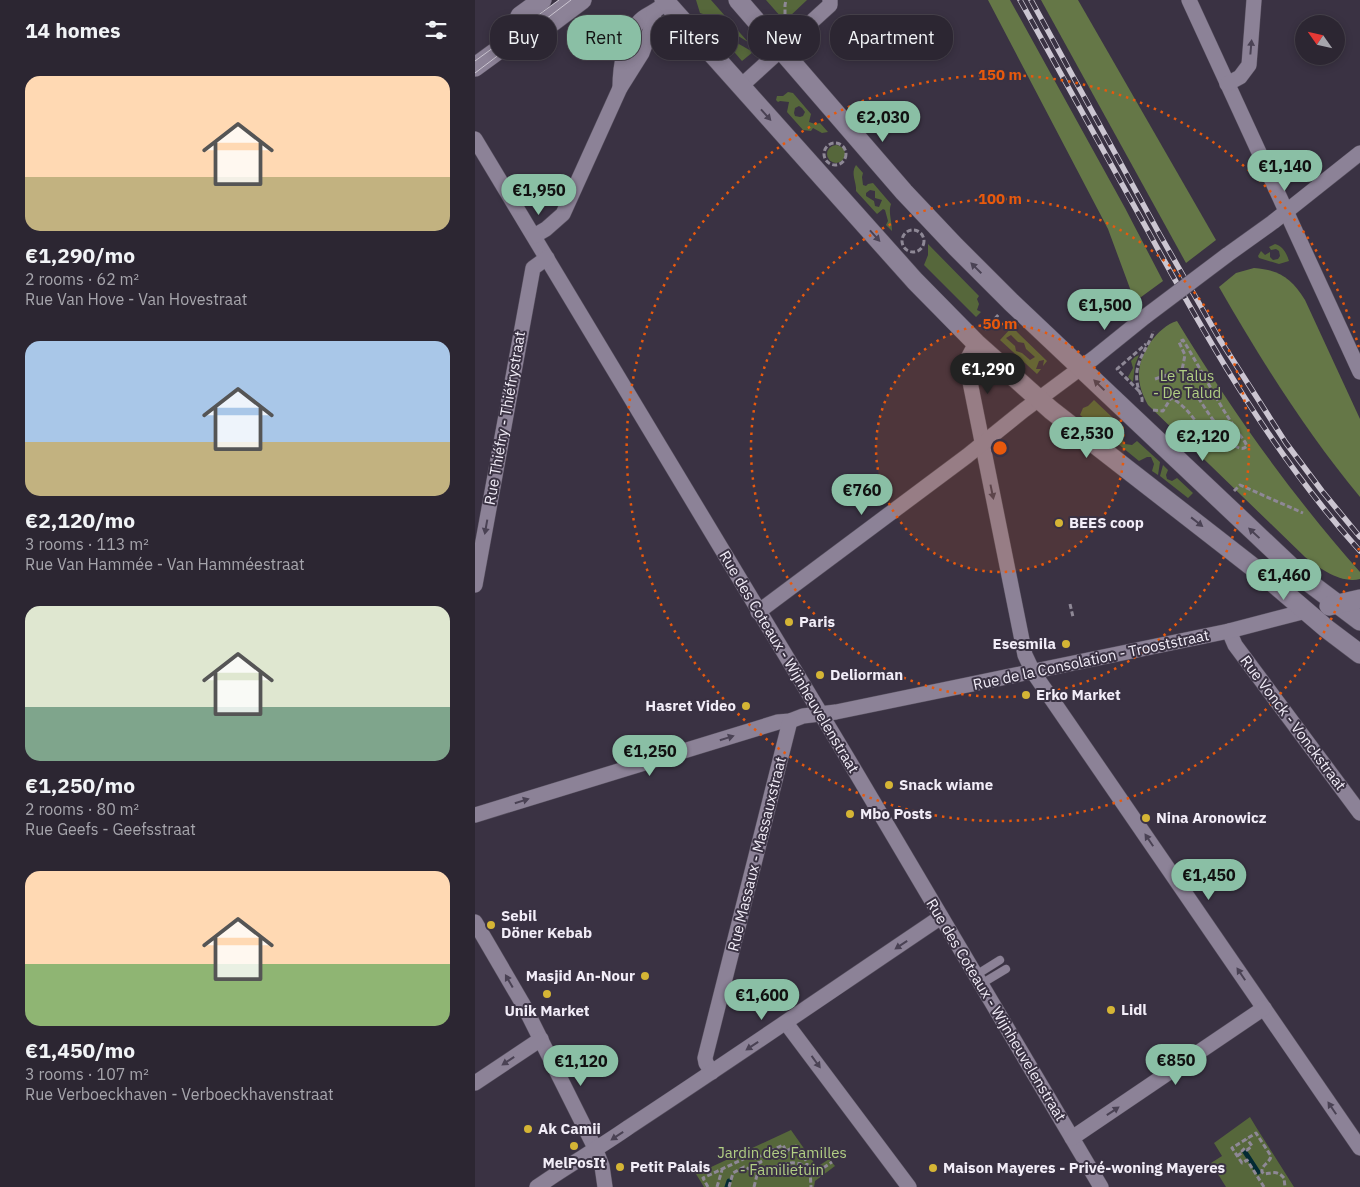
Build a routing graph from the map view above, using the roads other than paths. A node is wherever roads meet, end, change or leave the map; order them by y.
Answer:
1 (542, 0) edge
2 (565, 0) edge
3 (582, 0) edge
4 (738, 0) edge
5 (830, 0) edge
6 (1189, 0) edge
7 (1255, 0) edge
8 (661, 5) edge
9 (521, 15) edge
10 (545, 15) edge
11 (751, 15) edge
12 (819, 15) edge
13 (557, 19) edge
14 (490, 56) edge
15 (770, 60) edge
16 (790, 60) edge
17 (475, 67) edge
18 (1227, 84) junction
19 (741, 86) junction
20 (475, 138) edge
21 (1360, 153) edge
22 (1287, 210) junction
23 (534, 236) junction
24 (547, 258) junction
25 (981, 336) junction
26 (1081, 368) junction
27 (1360, 372) edge
28 (1038, 400) junction
29 (982, 444) junction
30 (475, 585) edge
31 (1360, 599) edge
32 (1338, 604) junction
33 (1306, 611) junction
34 (759, 612) junction
35 (1360, 621) edge
36 (1229, 631) junction
37 (1360, 654) edge
38 (1033, 672) junction
39 (820, 714) junction
40 (790, 721) junction
41 (1360, 813) edge
42 (475, 815) edge
43 (941, 917) junction
44 (475, 922) edge
45 (1000, 960) dead end
46 (1006, 969) dead end
47 (979, 980) junction
48 (1264, 1008) junction
49 (786, 1023) junction
50 (541, 1039) junction
51 (712, 1072) junction
52 (475, 1082) edge
53 (1072, 1138) junction
54 (595, 1148) junction
55 (1360, 1148) edge
56 (537, 1187) edge
57 (605, 1187) edge
58 (909, 1187) edge
59 (1101, 1187) edge

1 - 9 street
2 - 10 lane
3 - 13 street
4 - 11 street
5 - 12 street
6 - 18 street
18 -> 7 street
8 - 19 street
8 - 23 street
14 - 17 street
15 - 19 street
26 -> 16 street
18 - 22 street
19 -> 25 street
20 - 23 street, Rue des Coteaux - Wijnheuvelenstraat
21 - 22 street
22 - 26 street, bridge
22 - 27 street
23 - 24 street, Rue des Coteaux - Wijnheuvelenstraat
24 -> 30 street, Rue Thiéfry - Thiéfrystraat
24 - 34 street, Rue des Coteaux - Wijnheuvelenstraat
25 - 28 street
25 - 29 street
26 - 28 street
32 -> 26 street
28 - 29 street
28 -> 33 street
29 - 34 street
29 -> 38 street
31 - 32 street, Rue de la Consolation - Trooststraat
32 - 33 street, Rue de la Consolation - Trooststraat
32 - 35 street
33 - 36 street, Rue de la Consolation - Trooststraat
33 - 37 street
34 - 39 street, Rue des Coteaux - Wijnheuvelenstraat
36 - 38 street, Rue de la Consolation - Trooststraat
36 - 41 street, Rue Vonck - Vonckstraat
38 - 39 street, Rue de la Consolation - Trooststraat
48 -> 38 street
39 - 40 street, Rue de la Consolation - Trooststraat
39 - 43 street, Rue des Coteaux - Wijnheuvelenstraat
42 -> 40 street, Rue de la Consolation - Trooststraat
40 - 51 street, Rue Massaux - Massauxstraat
43 - 47 street, Rue des Coteaux - Wijnheuvelenstraat
43 -> 49 street
50 -> 44 street
45 - 47 lane
46 - 47 lane
47 - 53 street, Rue des Coteaux - Wijnheuvelenstraat
53 -> 48 street
55 -> 48 street
49 -> 51 street
49 -> 58 street
50 -> 52 street
50 - 54 street
51 -> 54 street
53 - 59 street, Rue des Coteaux - Wijnheuvelenstraat
54 - 56 street
54 - 57 street

